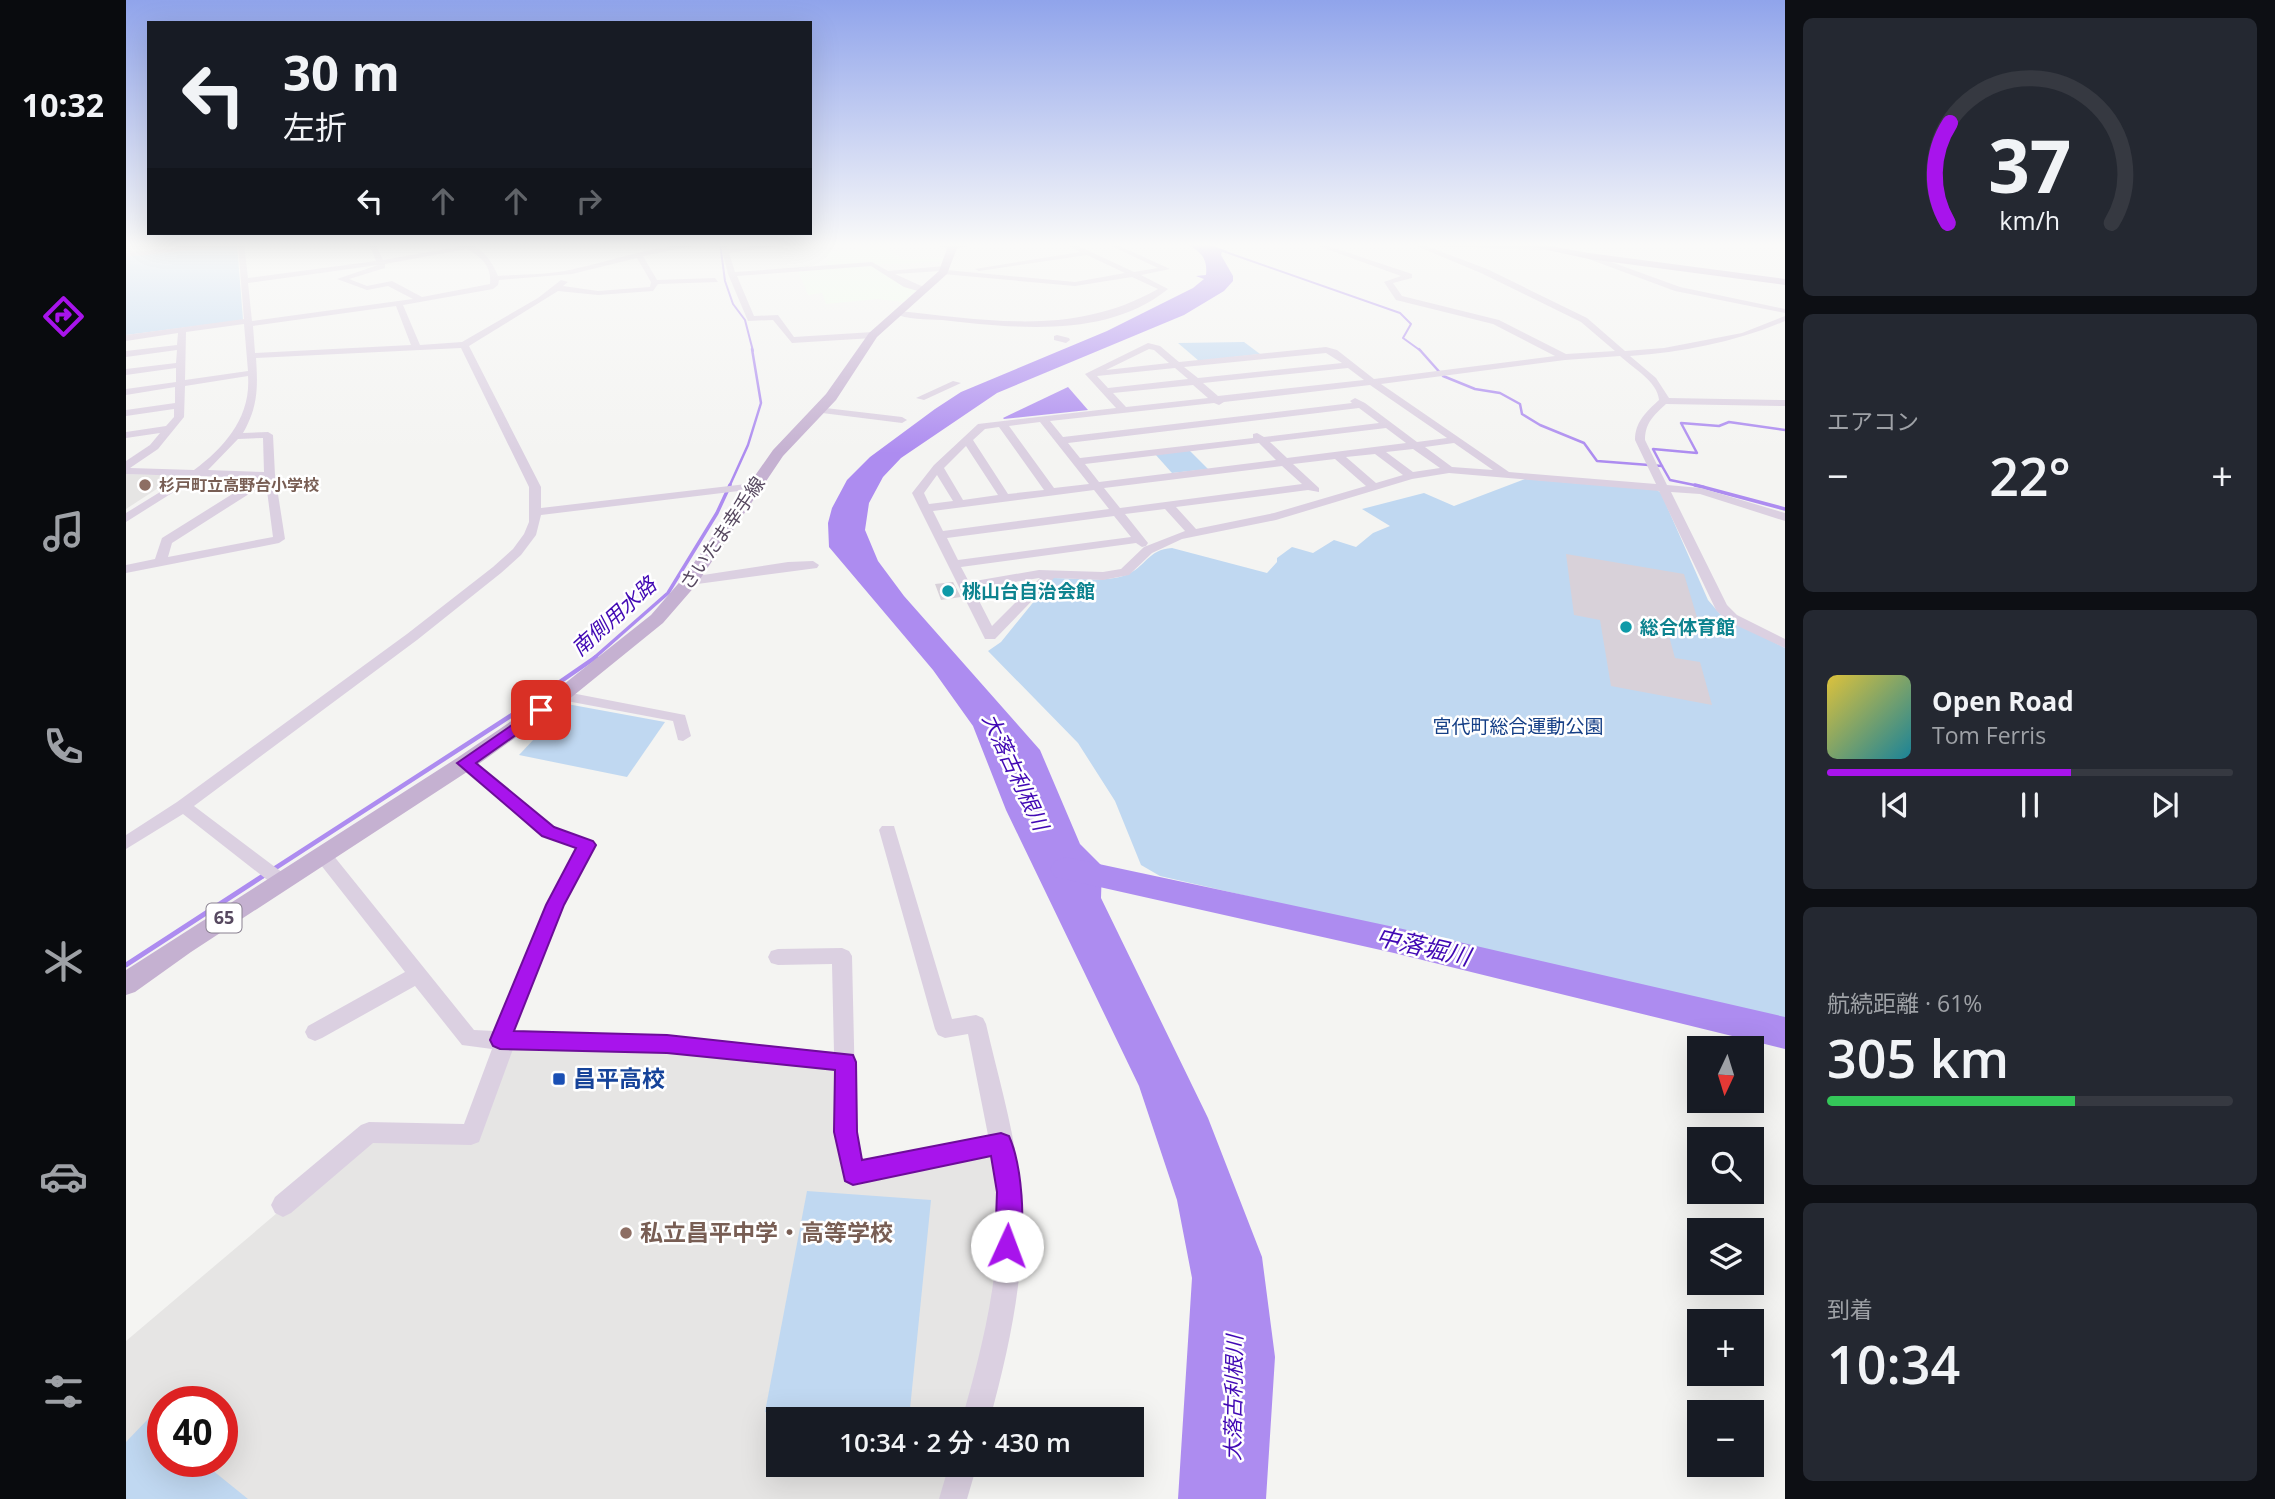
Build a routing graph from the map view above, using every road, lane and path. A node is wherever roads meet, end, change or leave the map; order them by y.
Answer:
1 (247, 313) edge
2 (316, 313) edge
3 (403, 313) edge
4 (516, 313) edge
5 (748, 313) edge
6 (898, 313) joint
7 (1117, 313) edge
8 (1457, 313) edge
9 (1570, 313) edge
10 (1785, 318) edge
11 (248, 322) junction
12 (182, 331) junction
13 (873, 334) junction
14 (126, 338) edge
15 (464, 345) junction
16 (181, 347) junction
17 (417, 348) junction
18 (126, 354) edge
19 (1625, 354) junction
20 (251, 356) junction
21 (1565, 357) junction
22 (181, 365) junction
23 (1177, 365) junction
24 (1350, 365) junction
25 (126, 372) edge
26 (253, 373) junction
27 (1090, 374) junction
28 (1196, 382) junction
29 (1372, 382) junction
30 (956, 383) dead end
31 (180, 384) junction
32 (1336, 386) junction
33 (1106, 391) junction
34 (126, 392) edge
35 (921, 398) dead end
36 (1216, 399) junction
37 (1664, 401) junction
38 (1785, 403) edge
39 (180, 405) junction
40 (1362, 405) junction
41 (817, 410) junction
42 (1124, 410) junction
43 (126, 413) edge
44 (1043, 419) junction
45 (1239, 420) junction
46 (902, 421) dead end
47 (1002, 424) junction
48 (1388, 425) junction
49 (169, 429) junction
50 (126, 435) edge
51 (236, 436) junction
52 (967, 439) junction
53 (1261, 440) junction
54 (1456, 440) junction
55 (1060, 441) junction
56 (1416, 445) junction
57 (1377, 450) junction
58 (1337, 455) junction
59 (1077, 462) junction
60 (1286, 462) junction
61 (938, 467) junction
62 (126, 468) edge
63 (1450, 470) junction
64 (196, 473) junction
65 (1506, 474) junction
66 (270, 475) junction
67 (1411, 477) junction
68 (755, 486) junction
69 (1096, 486) junction
70 (1311, 486) junction
71 (1374, 487) junction
72 (1663, 488) junction
73 (1051, 492) junction
74 (1005, 498) junction
75 (1327, 500) junction
76 (960, 504) junction
77 (1168, 505) junction
78 (926, 508) junction
79 (536, 512) junction
80 (1117, 512) junction
81 (1785, 517) edge
82 (126, 518) edge
83 (1193, 533) junction
84 (940, 535) junction
85 (1139, 539) junction
86 (1148, 550) junction
87 (161, 562) junction
88 (954, 564) junction
89 (813, 565) dead end
90 (126, 569) edge
91 (1050, 575) junction
92 (690, 581) junction
93 (965, 586) junction
94 (1785, 644) edge
95 (561, 696) junction
96 (682, 736) dead end
97 (465, 763) junction
98 (183, 806) junction
99 (888, 830) dead end
100 (126, 843) edge
101 (323, 855) junction
102 (281, 881) junction
103 (778, 957) dead end
104 (417, 975) junction
105 (126, 984) edge
106 (315, 1032) dead end
107 (503, 1040) junction
108 (845, 1062) junction
109 (1001, 1143) junction
110 (283, 1205) dead end
111 (980, 1407) edge
112 (959, 1477) edge
113 (953, 1499) edge

1 - 11 street
2 - 11 street
3 - 17 street
4 - 15 street
5 - 13 street
6 - 7 street
6 - 13 main road, さいたま幸手線 / 65
8 - 21 street
9 - 19 street
10 - 19 street
11 - 12 street
11 - 20 street
12 - 14 street
12 - 16 street
13 - 41 main road, さいたま幸手線 / 65
15 - 17 street
15 - 79 street
16 - 18 street
16 - 22 street
17 - 20 street
19 - 21 street
19 - 37 street
20 - 26 street
21 - 29 street
22 - 25 street
22 - 31 street
23 - 24 street
23 - 27 street
23 - 27 street
23 - 28 street
24 - 28 street
24 - 29 street
26 - 31 street
26 - 51 street
27 - 33 street
28 - 33 street
28 - 36 street
29 - 32 street
29 - 54 street
30 - 35 street
31 - 34 street
31 - 39 street
32 - 36 street
32 - 40 street
33 - 42 street
36 - 42 street
36 - 45 street
37 - 38 street
37 - 72 street
39 - 43 street
39 - 49 street
40 - 45 street
40 - 48 street
41 - 46 street
41 - 68 main road, さいたま幸手線 / 65
42 - 44 street
44 - 47 street
44 - 55 street
45 - 53 street
45 - 55 street
47 - 52 street
47 - 73 street
48 - 53 street
48 - 56 street
49 - 50 street
49 - 62 street
51 - 64 street
51 - 66 street
52 - 61 street
52 - 74 street
53 - 59 street
53 - 60 street
54 - 56 street
54 - 65 street
55 - 59 street
56 - 57 street
56 - 63 street
57 - 58 street
57 - 67 street
58 - 60 street
58 - 71 street
59 - 69 street
60 - 69 street
60 - 70 street
61 - 76 street
61 - 78 street
62 - 64 street
63 - 65 street
63 - 67 street
64 - 66 street
64 - 82 street
65 - 72 street
66 - 87 street
66 - 87 street
67 - 71 street
68 - 79 street
68 - 92 main road, さいたま幸手線 / 65
69 - 73 street
69 - 80 street
70 - 75 street
70 - 77 street
71 - 75 street
72 - 81 street
72 - 94 street
73 - 74 street
74 - 76 street
75 - 83 street
76 - 78 street
77 - 80 street
77 - 83 street
78 - 84 street
79 - 98 street
80 - 84 street
80 - 85 street
83 - 86 street
84 - 88 street
85 - 86 street
85 - 88 street
86 - 91 street
87 - 90 street
88 - 93 street
89 - 92 street
91 - 93 street
91 - 93 street
92 - 95 main road, さいたま幸手線 / 65
95 - 96 street
95 - 97 main road, さいたま幸手線 / 65
97 - 101 main road, さいたま幸手線 / 65
97 - 107 street
98 - 100 street
98 - 102 street
99 - 109 street
101 - 102 main road, さいたま幸手線 / 65
101 - 104 street
102 - 105 main road, さいたま幸手線 / 65
103 - 108 street
104 - 106 street
104 - 107 street
107 - 108 street
107 - 110 street
108 - 109 street
109 - 111 street
112 - 113 street

